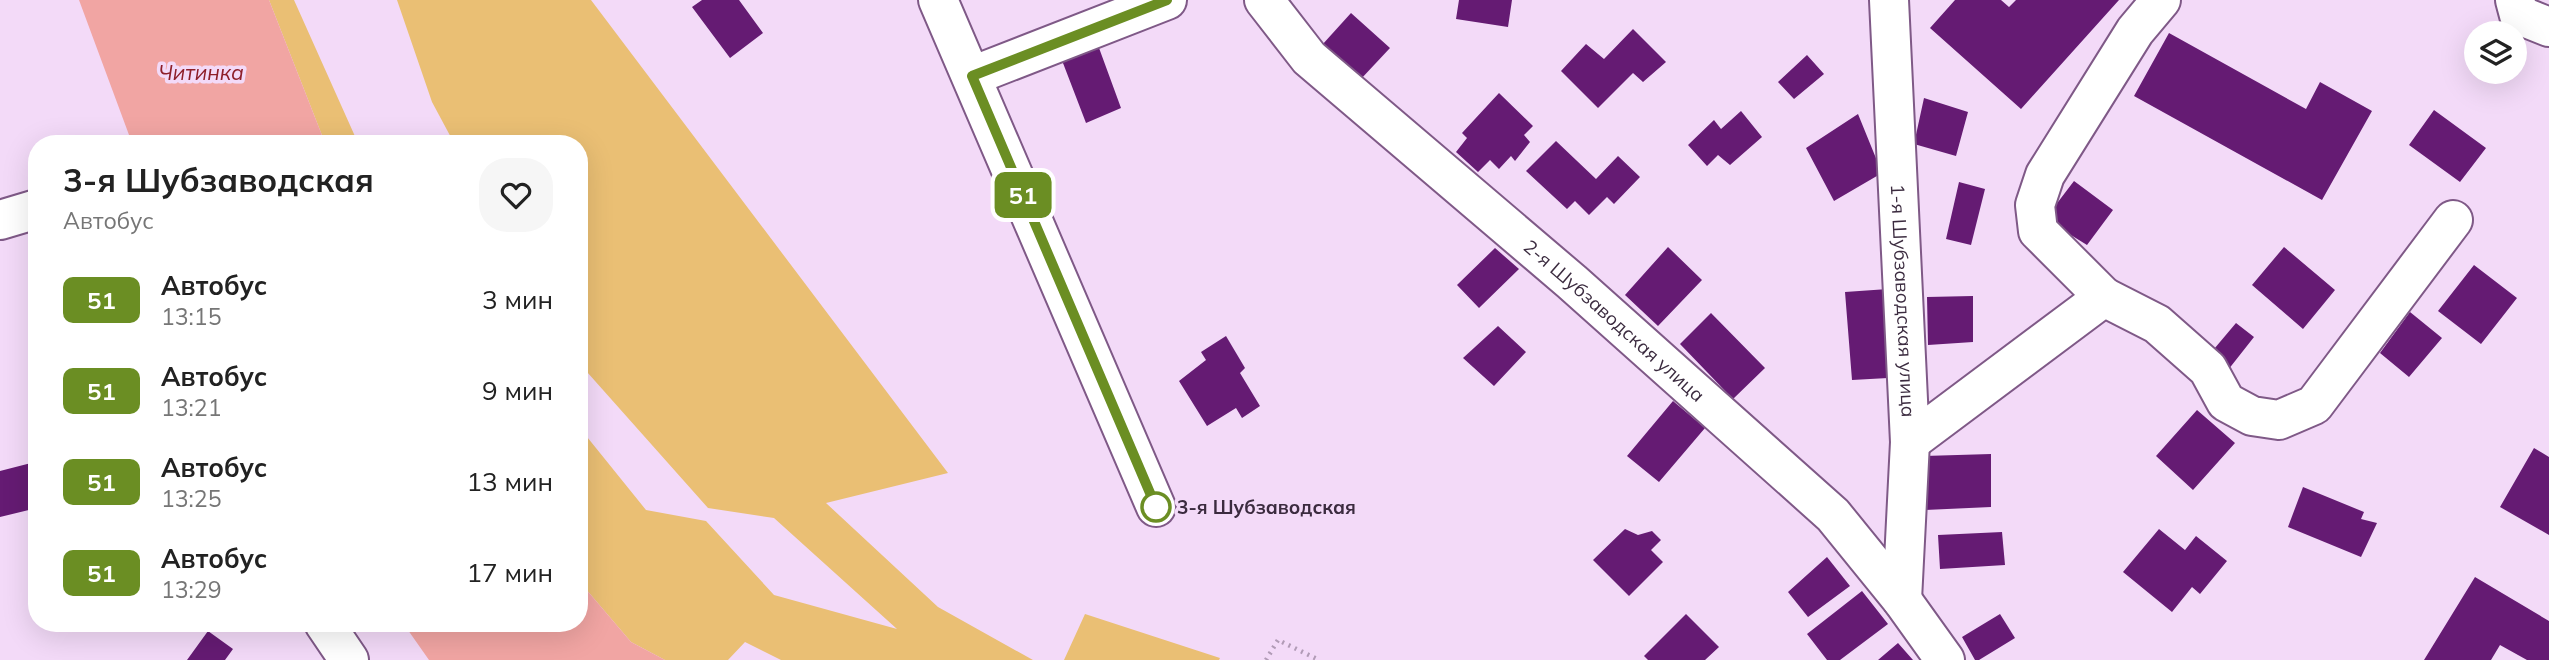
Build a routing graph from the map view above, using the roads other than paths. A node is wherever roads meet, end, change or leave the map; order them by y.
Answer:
1 (938, 0) edge
2 (1167, 0) edge
3 (1264, 0) edge
4 (1889, 0) edge
5 (2161, 0) edge
6 (2515, 0) edge
7 (2549, 27) edge
8 (972, 76) junction
9 (28, 212) edge
10 (0, 220) edge
11 (2453, 220) dead end
12 (2104, 297) junction
13 (1910, 442) junction
14 (1156, 507) dead end
15 (1902, 600) junction
16 (330, 632) edge
17 (349, 660) edge
18 (1945, 660) edge

1 - 8 street
2 - 8 street
3 - 15 street, 2-я Шубзаводская улица
4 - 13 street, 1-я Шубзаводская улица
5 - 12 street
6 - 7 street
8 - 14 street
9 - 10 street
11 - 12 street
12 - 13 street
13 - 15 street, 1-я Шубзаводская улица
15 - 18 street, 2-я Шубзаводская улица
16 - 17 street

